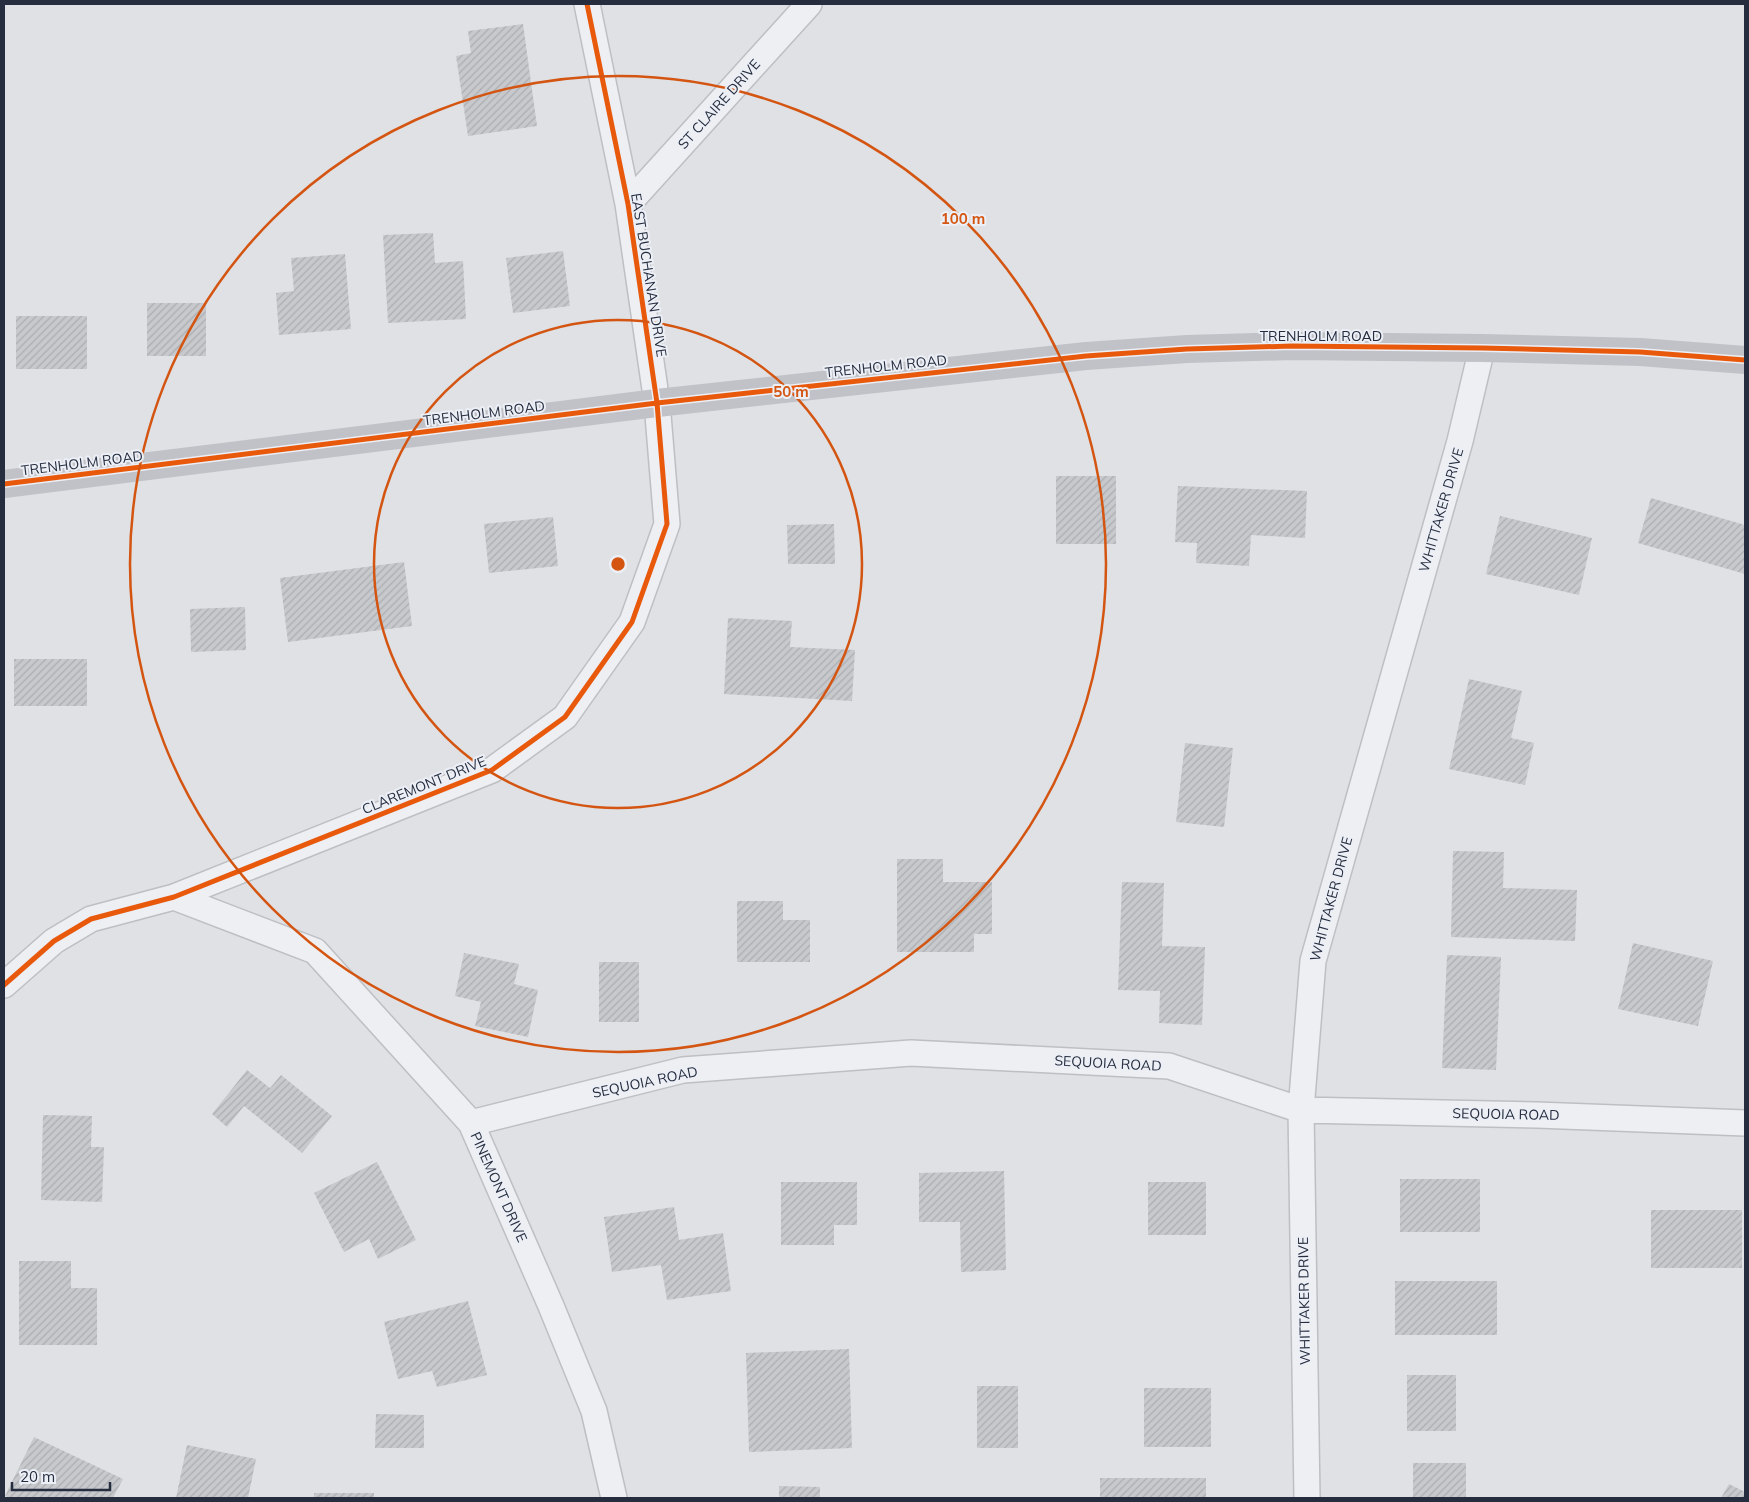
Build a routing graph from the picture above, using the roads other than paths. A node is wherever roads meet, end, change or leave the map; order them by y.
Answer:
1 (587, 4) edge
2 (810, 4) edge
3 (628, 204) junction
4 (1482, 348) junction
5 (1745, 360) edge
6 (657, 403) junction
7 (4, 484) edge
8 (174, 897) junction
9 (4, 985) edge
10 (1301, 1110) junction
11 (471, 1123) junction
12 (1745, 1123) edge
13 (614, 1498) edge
14 (1307, 1498) edge

1 - 3 street, EAST BUCHANAN DRIVE
2 - 3 street, ST CLAIRE DRIVE
3 - 6 street, EAST BUCHANAN DRIVE
4 - 5 main road, TRENHOLM ROAD
4 - 6 main road, TRENHOLM ROAD
4 - 10 street, WHITTAKER DRIVE
6 - 7 main road, TRENHOLM ROAD
6 - 8 street, CLAREMONT DRIVE
8 - 9 street, CLAREMONT DRIVE
8 - 11 street, PINEMONT DRIVE
10 - 11 street, SEQUOIA ROAD
10 - 12 street, SEQUOIA ROAD
10 - 14 street, WHITTAKER DRIVE
11 - 13 street, PINEMONT DRIVE

